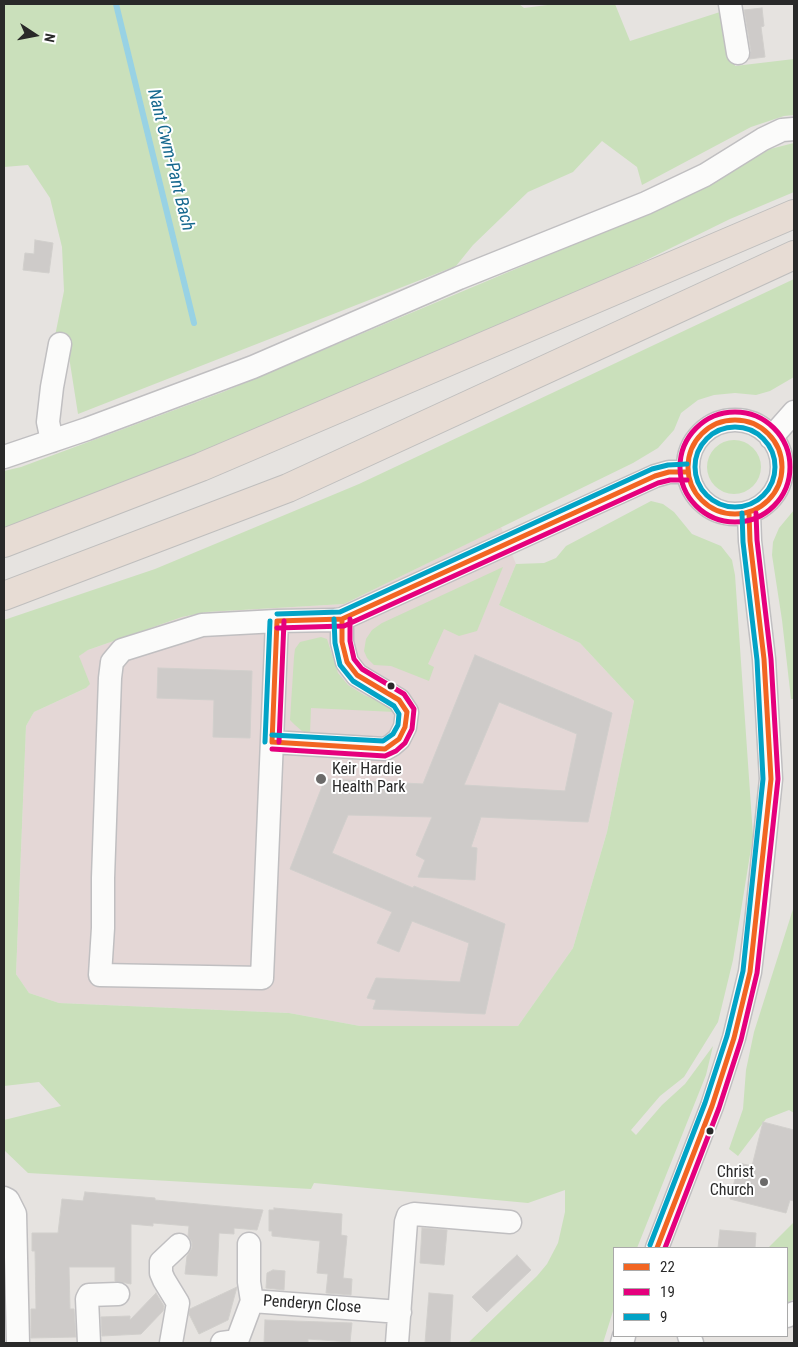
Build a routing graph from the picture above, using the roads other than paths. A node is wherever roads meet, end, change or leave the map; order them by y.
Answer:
1 (730, 4) edge
2 (738, 53) dead end
3 (794, 129) edge
4 (794, 214) edge
5 (794, 255) edge
6 (60, 344) dead end
7 (794, 412) edge
8 (772, 438) junction
9 (52, 441) junction
10 (4, 457) edge
11 (687, 472) junction
12 (787, 479) edge
13 (749, 513) junction
14 (4, 543) edge
15 (4, 596) edge
16 (342, 619) junction
17 (277, 621) junction
18 (272, 742) junction
19 (4, 1198) edge
20 (510, 1222) dead end
21 (249, 1244) dead end
22 (179, 1245) dead end
23 (657, 1247) edge
24 (10, 1275) edge
25 (118, 1294) dead end
26 (252, 1301) junction
27 (400, 1312) junction
28 (18, 1343) edge
29 (88, 1343) edge
30 (171, 1343) edge
31 (233, 1343) edge
32 (397, 1343) edge

1 - 2 street
3 - 9 street
4 - 14 highway
5 - 15 highway
6 - 9 street
7 - 8 street
8 - 11 street
8 - 12 street
9 - 10 street
11 - 13 street
11 - 16 street
12 - 13 street
13 - 23 street
16 - 17 street
16 - 18 street
17 - 18 street
17 - 18 street
19 - 24 street
20 - 27 street
21 - 26 street
22 - 30 street
24 - 28 street
25 - 29 street
26 - 27 street, Penderyn Close
26 - 31 street, Penderyn Close
27 - 32 street

